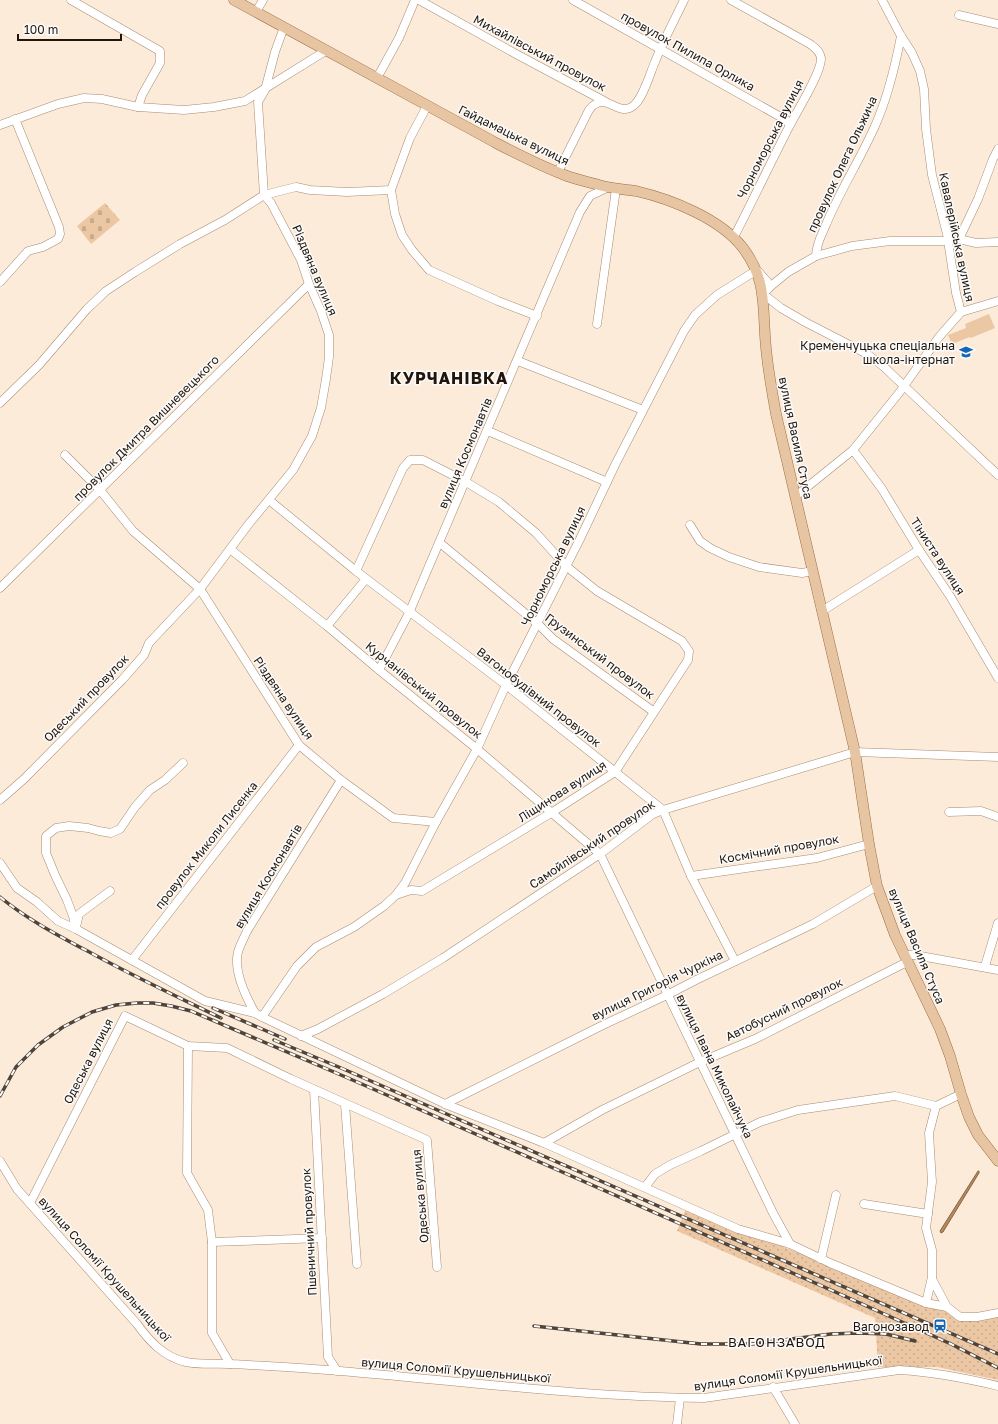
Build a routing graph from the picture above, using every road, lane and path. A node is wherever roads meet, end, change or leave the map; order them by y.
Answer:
1 (71, 0) edge
2 (234, 0) edge
3 (263, 0) edge
4 (415, 0) edge
5 (418, 0) edge
6 (573, 0) edge
7 (684, 0) edge
8 (731, 0) edge
9 (882, 0) edge
10 (256, 12) junction
11 (959, 15) dead end
12 (998, 24) edge
13 (284, 28) junction
14 (901, 36) junction
15 (661, 49) junction
16 (327, 50) junction
17 (377, 78) junction
18 (264, 90) junction
19 (608, 103) junction
20 (427, 106) junction
21 (138, 107) junction
22 (15, 119) junction
23 (0, 125) edge
24 (790, 125) junction
25 (998, 149) edge
26 (558, 172) junction
27 (612, 188) junction
28 (391, 190) junction
29 (264, 195) junction
30 (734, 237) junction
31 (960, 239) junction
32 (948, 241) junction
33 (998, 242) edge
34 (816, 256) junction
35 (757, 270) junction
36 (0, 282) edge
37 (309, 284) junction
38 (771, 286) junction
39 (763, 294) junction
40 (998, 301) edge
41 (960, 312) junction
42 (537, 316) junction
43 (597, 324) dead end
44 (518, 361) junction
45 (905, 385) junction
46 (0, 403) edge
47 (643, 410) junction
48 (488, 431) junction
49 (853, 450) junction
50 (65, 455) dead end
51 (998, 475) edge
52 (466, 482) junction
53 (607, 482) junction
54 (100, 490) junction
55 (796, 496) junction
56 (269, 500) junction
57 (690, 524) dead end
58 (440, 543) junction
59 (230, 549) junction
60 (919, 550) junction
61 (566, 566) junction
62 (356, 571) junction
63 (812, 571) junction
64 (366, 579) junction
65 (0, 588) edge
66 (200, 589) junction
67 (822, 611) junction
68 (410, 613) junction
69 (538, 624) junction
70 (327, 626) junction
71 (378, 670) junction
72 (998, 678) edge
73 (506, 685) junction
74 (654, 712) junction
75 (299, 745) junction
76 (476, 749) junction
77 (855, 752) junction
78 (998, 757) edge
79 (183, 763) dead end
80 (615, 772) junction
81 (341, 780) junction
82 (0, 800) edge
83 (663, 810) junction
84 (950, 812) dead end
85 (551, 813) junction
86 (998, 817) edge
87 (436, 822) junction
88 (869, 844) junction
89 (600, 854) junction
90 (0, 863) edge
91 (691, 876) junction
92 (878, 886) junction
93 (110, 891) dead end
94 (396, 895) junction
95 (998, 923) edge
96 (76, 929) junction
97 (906, 958) junction
98 (132, 960) junction
99 (735, 961) junction
100 (985, 966) junction
101 (998, 970) edge
102 (667, 995) junction
103 (259, 1015) junction
104 (301, 1036) junction
105 (188, 1046) junction
106 (700, 1062) junction
107 (314, 1090) junction
108 (960, 1094) junction
109 (345, 1104) junction
110 (445, 1104) junction
111 (936, 1106) junction
112 (736, 1134) junction
113 (544, 1143) junction
114 (0, 1161) edge
115 (998, 1161) edge
116 (645, 1187) junction
117 (836, 1195) dead end
118 (30, 1203) junction
119 (864, 1204) dead end
120 (928, 1214) junction
121 (322, 1238) junction
122 (212, 1242) junction
123 (790, 1244) junction
124 (822, 1259) junction
125 (357, 1264) dead end
126 (438, 1268) dead end
127 (932, 1279) junction
128 (926, 1303) junction
129 (947, 1307) junction
130 (998, 1313) edge
131 (230, 1364) junction
132 (337, 1371) junction
133 (998, 1386) edge
134 (773, 1387) junction
135 (680, 1398) junction
136 (677, 1424) edge
137 (795, 1424) edge

1 - 21 street
2 - 10 main road, Гайдамацька вулиця
3 - 10 street
4 - 17 street
5 - 19 street, Михайлівський провулок
6 - 15 street, провулок Пилипа Орлика
7 - 15 street
8 - 24 street, Чорноморська вулиця
9 - 14 street, Кавалерійська вулиця
10 - 13 main road, Гайдамацька вулиця
11 - 12 street
13 - 16 main road, Гайдамацька вулиця
13 - 18 street
14 - 32 street, Кавалерійська вулиця
14 - 34 street, провулок Олега Ольжича
15 - 19 street
15 - 24 street, провулок Пилипа Орлика
16 - 17 main road, Гайдамацька вулиця
16 - 18 street
17 - 20 main road, Гайдамацька вулиця
18 - 21 street
18 - 29 street
19 - 26 street
20 - 26 main road, Гайдамацька вулиця
20 - 28 street
21 - 22 street
22 - 23 street
22 - 36 street
24 - 30 street, Чорноморська вулиця
25 - 31 street
26 - 27 main road, Гайдамацька вулиця
27 - 30 main road, Гайдамацька вулиця
27 - 42 street, вулиця Космонавтів
27 - 43 street
28 - 29 street
28 - 42 street
29 - 37 street, Різдвяна вулиця
29 - 46 street
30 - 35 main road, Гайдамацька вулиця
31 - 32 street
31 - 33 street
32 - 34 street
32 - 41 street, Кавалерійська вулиця
34 - 38 street
35 - 38 street, Гайдамацька вулиця
35 - 39 main road, вулиця Василя Стуса
35 - 47 street, Чорноморська вулиця
37 - 54 street, провулок Дмитра Вишневецького
37 - 56 street, Різдвяна вулиця
38 - 39 street
39 - 45 street
39 - 55 main road, вулиця Василя Стуса
40 - 41 street
41 - 45 street, Кавалерійська вулиця
42 - 44 street, вулиця Космонавтів
44 - 47 street
44 - 48 street, вулиця Космонавтів
45 - 49 street, Кавалерійська вулиця
45 - 51 street
47 - 53 street, Чорноморська вулиця
48 - 52 street, вулиця Космонавтів
48 - 53 street
49 - 55 street, Кавалерійська вулиця
49 - 60 street, Тіниста вулиця
50 - 54 street, Різдвяна вулиця
52 - 58 street, вулиця Космонавтів
52 - 61 street, Ліщинова вулиця
52 - 62 street, Ліщинова вулиця
53 - 61 street, Чорноморська вулиця
54 - 65 street, провулок Дмитра Вишневецького
54 - 66 street, Різдвяна вулиця
55 - 63 main road, вулиця Василя Стуса
56 - 59 street, Різдвяна вулиця
56 - 62 street, Вагонобудівний провулок
57 - 63 street
58 - 68 street, вулиця Космонавтів
58 - 69 street, Грузинський провулок
59 - 66 street, Різдвяна вулиця
59 - 70 street, Курчанівський провулок
60 - 67 street
60 - 72 street, Тіниста вулиця
61 - 69 street, Чорноморська вулиця
61 - 74 street, Ліщинова вулиця
62 - 64 street, Вагонобудівний провулок
63 - 67 main road, вулиця Василя Стуса
64 - 68 street, Вагонобудівний провулок
64 - 70 street
66 - 75 street, Різдвяна вулиця
66 - 82 street, Одеський провулок
67 - 77 main road, вулиця Василя Стуса
68 - 71 street, вулиця Космонавтів
68 - 73 street, Вагонобудівний провулок
69 - 73 street, Чорноморська вулиця
69 - 74 street, Грузинський провулок
70 - 71 street, Курчанівський провулок
71 - 76 street, Курчанівський провулок
73 - 76 street, Чорноморська вулиця
73 - 80 street, Вагонобудівний провулок
74 - 80 street, Ліщинова вулиця
75 - 81 street, Різдвяна вулиця
75 - 98 street, провулок Миколи Лисенка
76 - 85 street, Курчанівський провулок
76 - 87 street, Чорноморська вулиця
77 - 78 street, Самойлівський провулок
77 - 83 street, Самойлівський провулок
77 - 88 main road, вулиця Василя Стуса
79 - 96 street
80 - 83 street, Вагонобудівний провулок
80 - 85 street, Ліщинова вулиця
81 - 87 street, Різдвяна вулиця
81 - 103 street, вулиця Космонавтів
83 - 89 street, Самойлівський провулок
83 - 91 street, Вагонобудівний провулок
84 - 86 street
85 - 89 street, Курчанівський провулок
85 - 94 street, Ліщинова вулиця
87 - 94 street, Чорноморська вулиця
88 - 91 street, Космічний провулок
88 - 92 main road, вулиця Василя Стуса
89 - 102 street, вулиця Івана Миколайчука
89 - 104 street, Самойлівський провулок
90 - 96 street
91 - 99 street, Вагонобудівний провулок
92 - 97 main road, вулиця Василя Стуса
92 - 99 street, вулиця Григорія Чуркіна
93 - 96 street
94 - 103 street, Ліщинова вулиця
95 - 100 street
96 - 98 street
97 - 100 street
97 - 106 street, Автобусний провулок
97 - 108 main road, вулиця Василя Стуса
98 - 103 street
99 - 102 street, вулиця Григорія Чуркіна
100 - 101 street
102 - 106 street, вулиця Івана Миколайчука
102 - 110 street, вулиця Григорія Чуркіна
103 - 104 street
104 - 110 street
105 - 107 street, Одеська вулиця
105 - 118 street, Одеська вулиця
105 - 122 street
106 - 112 street, вулиця Івана Миколайчука
106 - 113 street, Автобусний провулок
107 - 109 street, Одеська вулиця
107 - 121 street, Пшеничний провулок
108 - 111 street
108 - 115 main road, вулиця Василя Стуса
109 - 125 street
109 - 126 street, Одеська вулиця
110 - 113 street
111 - 112 street
111 - 120 street
112 - 116 street
112 - 123 street, вулиця Івана Миколайчука
113 - 116 street
114 - 118 street, вулиця Соломії Крушельницької
116 - 123 street
117 - 124 street
118 - 131 street, вулиця Соломії Крушельницької
119 - 120 street
120 - 127 street
121 - 122 street
121 - 132 street, Пшеничний провулок
122 - 131 street
123 - 124 street
124 - 128 street
127 - 128 street
127 - 129 street
128 - 129 street
129 - 130 street
131 - 132 street, вулиця Соломії Крушельницької
132 - 135 street, вулиця Соломії Крушельницької
133 - 134 street, вулиця Соломії Крушельницької
134 - 135 street, вулиця Соломії Крушельницької
134 - 137 street
135 - 136 street

